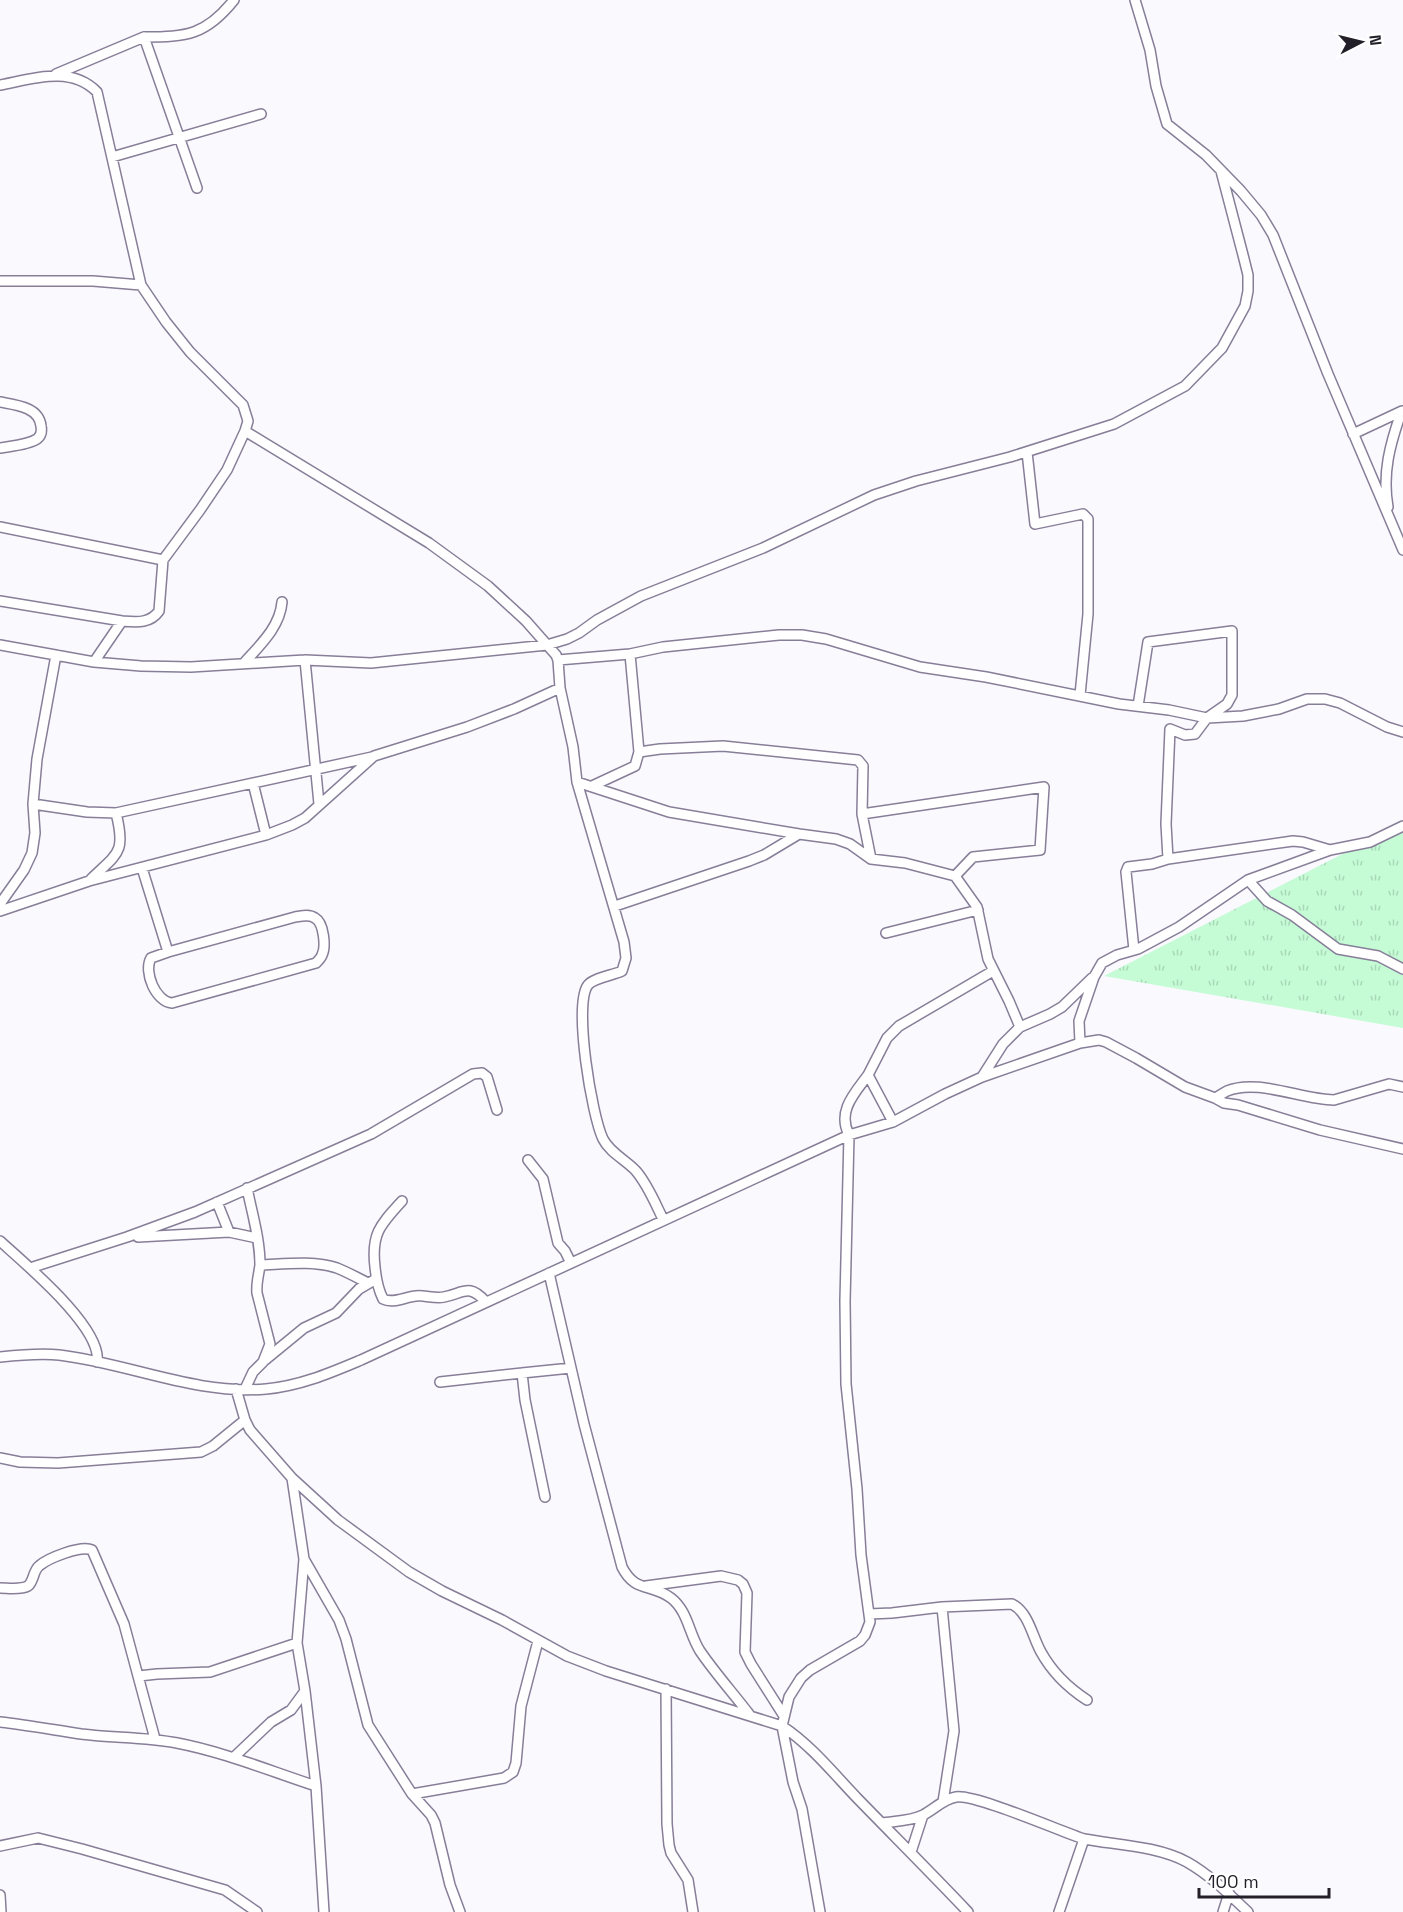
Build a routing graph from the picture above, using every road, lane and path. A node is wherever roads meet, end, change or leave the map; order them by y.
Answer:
1 (234, 0) edge
2 (1135, 0) edge
3 (144, 37) junction
4 (54, 75) junction
5 (0, 85) edge
6 (261, 114) dead end
7 (179, 138) junction
8 (112, 157) junction
9 (1221, 171) junction
10 (197, 188) dead end
11 (0, 281) edge
12 (141, 285) junction
13 (0, 402) edge
14 (1402, 411) edge
15 (245, 431) junction
16 (1353, 434) junction
17 (0, 448) edge
18 (1027, 452) junction
19 (1391, 523) junction
20 (0, 527) edge
21 (1403, 550) edge
22 (163, 560) junction
23 (0, 601) edge
24 (282, 603) dead end
25 (122, 621) junction
26 (0, 645) edge
27 (547, 645) junction
28 (630, 654) junction
29 (56, 656) junction
30 (305, 660) junction
31 (558, 660) junction
32 (94, 662) junction
33 (244, 663) junction
34 (560, 687) junction
35 (1080, 695) junction
36 (1138, 706) junction
37 (1169, 710) junction
38 (1207, 718) junction
39 (1170, 729) junction
40 (1403, 732) edge
41 (639, 752) junction
42 (374, 756) junction
43 (316, 768) junction
44 (578, 782) junction
45 (253, 783) junction
46 (592, 786) junction
47 (33, 804) junction
48 (319, 804) junction
49 (116, 813) junction
50 (862, 814) junction
51 (1403, 826) edge
52 (799, 834) junction
53 (266, 835) junction
54 (1329, 850) junction
55 (872, 859) junction
56 (1168, 859) junction
57 (142, 868) junction
58 (955, 876) junction
59 (1248, 880) junction
60 (89, 881) junction
61 (0, 904) edge
62 (615, 906) junction
63 (978, 910) junction
64 (0, 911) edge
65 (886, 933) dead end
66 (1134, 950) junction
67 (168, 952) junction
68 (1403, 969) edge
69 (993, 971) junction
70 (1094, 976) junction
71 (1020, 1027) junction
72 (1080, 1043) junction
73 (868, 1075) junction
74 (982, 1077) junction
75 (1403, 1087) edge
76 (1215, 1098) junction
77 (497, 1110) dead end
78 (893, 1122) junction
79 (849, 1135) junction
80 (1403, 1149) edge
81 (528, 1160) dead end
82 (247, 1188) junction
83 (402, 1201) dead end
84 (218, 1202) junction
85 (663, 1219) junction
86 (229, 1232) junction
87 (127, 1237) junction
88 (257, 1238) junction
89 (0, 1241) edge
90 (571, 1263) junction
91 (260, 1265) junction
92 (30, 1268) junction
93 (549, 1273) junction
94 (372, 1281) junction
95 (486, 1302) junction
96 (0, 1357) edge
97 (97, 1362) junction
98 (263, 1362) junction
99 (571, 1368) junction
100 (522, 1374) junction
101 (440, 1382) dead end
102 (241, 1389) junction
103 (245, 1420) junction
104 (0, 1458) edge
105 (292, 1478) junction
106 (545, 1497) dead end
107 (304, 1559) junction
108 (644, 1586) junction
109 (0, 1588) edge
110 (942, 1607) junction
111 (869, 1614) junction
112 (538, 1641) junction
113 (297, 1643) junction
114 (139, 1676) junction
115 (666, 1689) junction
116 (305, 1691) junction
117 (1087, 1700) dead end
118 (749, 1714) junction
119 (784, 1716) junction
120 (0, 1722) edge
121 (782, 1726) junction
122 (155, 1739) junction
123 (233, 1758) junction
124 (316, 1786) junction
125 (412, 1794) junction
126 (943, 1802) junction
127 (923, 1815) junction
128 (882, 1823) junction
129 (1084, 1839) junction
130 (0, 1846) edge
131 (911, 1852) junction
132 (1229, 1893) junction
133 (0, 1895) edge
134 (244, 1909) edge
135 (1, 1912) edge
136 (257, 1912) edge
137 (324, 1912) edge
138 (460, 1912) edge
139 (693, 1912) edge
140 (820, 1912) edge
141 (968, 1912) edge
142 (1059, 1912) edge
143 (1223, 1912) edge
144 (1248, 1912) edge

1 - 3 street
2 - 9 street
3 - 4 street
3 - 7 street
4 - 5 street
4 - 8 street
6 - 7 street
7 - 8 street
7 - 10 street
8 - 12 street
9 - 16 street
9 - 18 street
11 - 12 street
12 - 15 street
13 - 17 street
14 - 16 street
14 - 19 street
15 - 22 street
15 - 27 street
16 - 19 street
18 - 27 street
18 - 35 street
19 - 21 street
20 - 22 street
22 - 25 street
23 - 25 street
24 - 33 street
25 - 32 street
26 - 29 street
27 - 30 street
27 - 31 street
28 - 31 street
28 - 35 street
28 - 41 street
29 - 32 street
29 - 47 street
30 - 33 street
30 - 43 street
31 - 34 street
32 - 33 street
34 - 42 street
34 - 44 street
35 - 36 street
36 - 37 street
36 - 38 street
37 - 38 street
37 - 39 street
38 - 39 street
38 - 40 street
39 - 56 street
41 - 46 street
41 - 50 street
42 - 43 street
42 - 48 street
43 - 45 street
43 - 48 street
44 - 46 street
44 - 62 street
45 - 49 street
45 - 53 street
46 - 52 street
47 - 49 street
47 - 61 street
48 - 53 street
49 - 60 street
50 - 55 street
50 - 58 street
51 - 54 street
52 - 55 street
52 - 62 street
53 - 57 street
54 - 56 street
54 - 59 street
55 - 58 street
56 - 66 street
57 - 60 street
57 - 67 street
58 - 63 street
59 - 66 street
59 - 68 street
60 - 64 street
62 - 85 street
63 - 65 street
63 - 69 street
66 - 70 street
67 - 67 street
69 - 71 street
69 - 73 street
70 - 71 street
70 - 72 street
71 - 74 street
72 - 74 street
72 - 76 street
73 - 78 street
73 - 79 street
74 - 78 street
75 - 76 street
76 - 80 street
77 - 82 street
78 - 79 street
79 - 85 street
79 - 111 street
81 - 90 street
82 - 84 street
82 - 88 street
83 - 94 street
84 - 86 street
84 - 87 street
85 - 90 street
86 - 87 street
86 - 88 street
87 - 92 street
88 - 91 street
89 - 92 street
90 - 93 street
91 - 94 street
91 - 98 street
92 - 97 street
93 - 95 street
93 - 99 street
94 - 95 street
94 - 98 street
95 - 102 street
96 - 97 street
97 - 102 street
98 - 102 street
99 - 100 street
99 - 108 street
100 - 101 street
100 - 106 street
102 - 103 street
103 - 104 street
103 - 105 street
105 - 107 street
105 - 112 street
107 - 113 street
107 - 125 street
108 - 118 street
108 - 119 street
109 - 114 street
110 - 111 street
110 - 117 street
110 - 126 street
111 - 119 street
112 - 115 street
112 - 125 street
113 - 114 street
113 - 116 street
114 - 122 street
115 - 118 street
115 - 139 street
116 - 123 street
116 - 124 street
118 - 121 street
119 - 121 street
120 - 122 street
121 - 128 street
121 - 140 street
122 - 123 street
123 - 124 street
124 - 137 street
125 - 138 street
126 - 127 street
126 - 129 street
127 - 128 street
127 - 131 street
128 - 131 street
129 - 132 street
129 - 142 street
130 - 134 street
131 - 141 street
132 - 143 street
132 - 144 street
133 - 135 street
134 - 136 street

